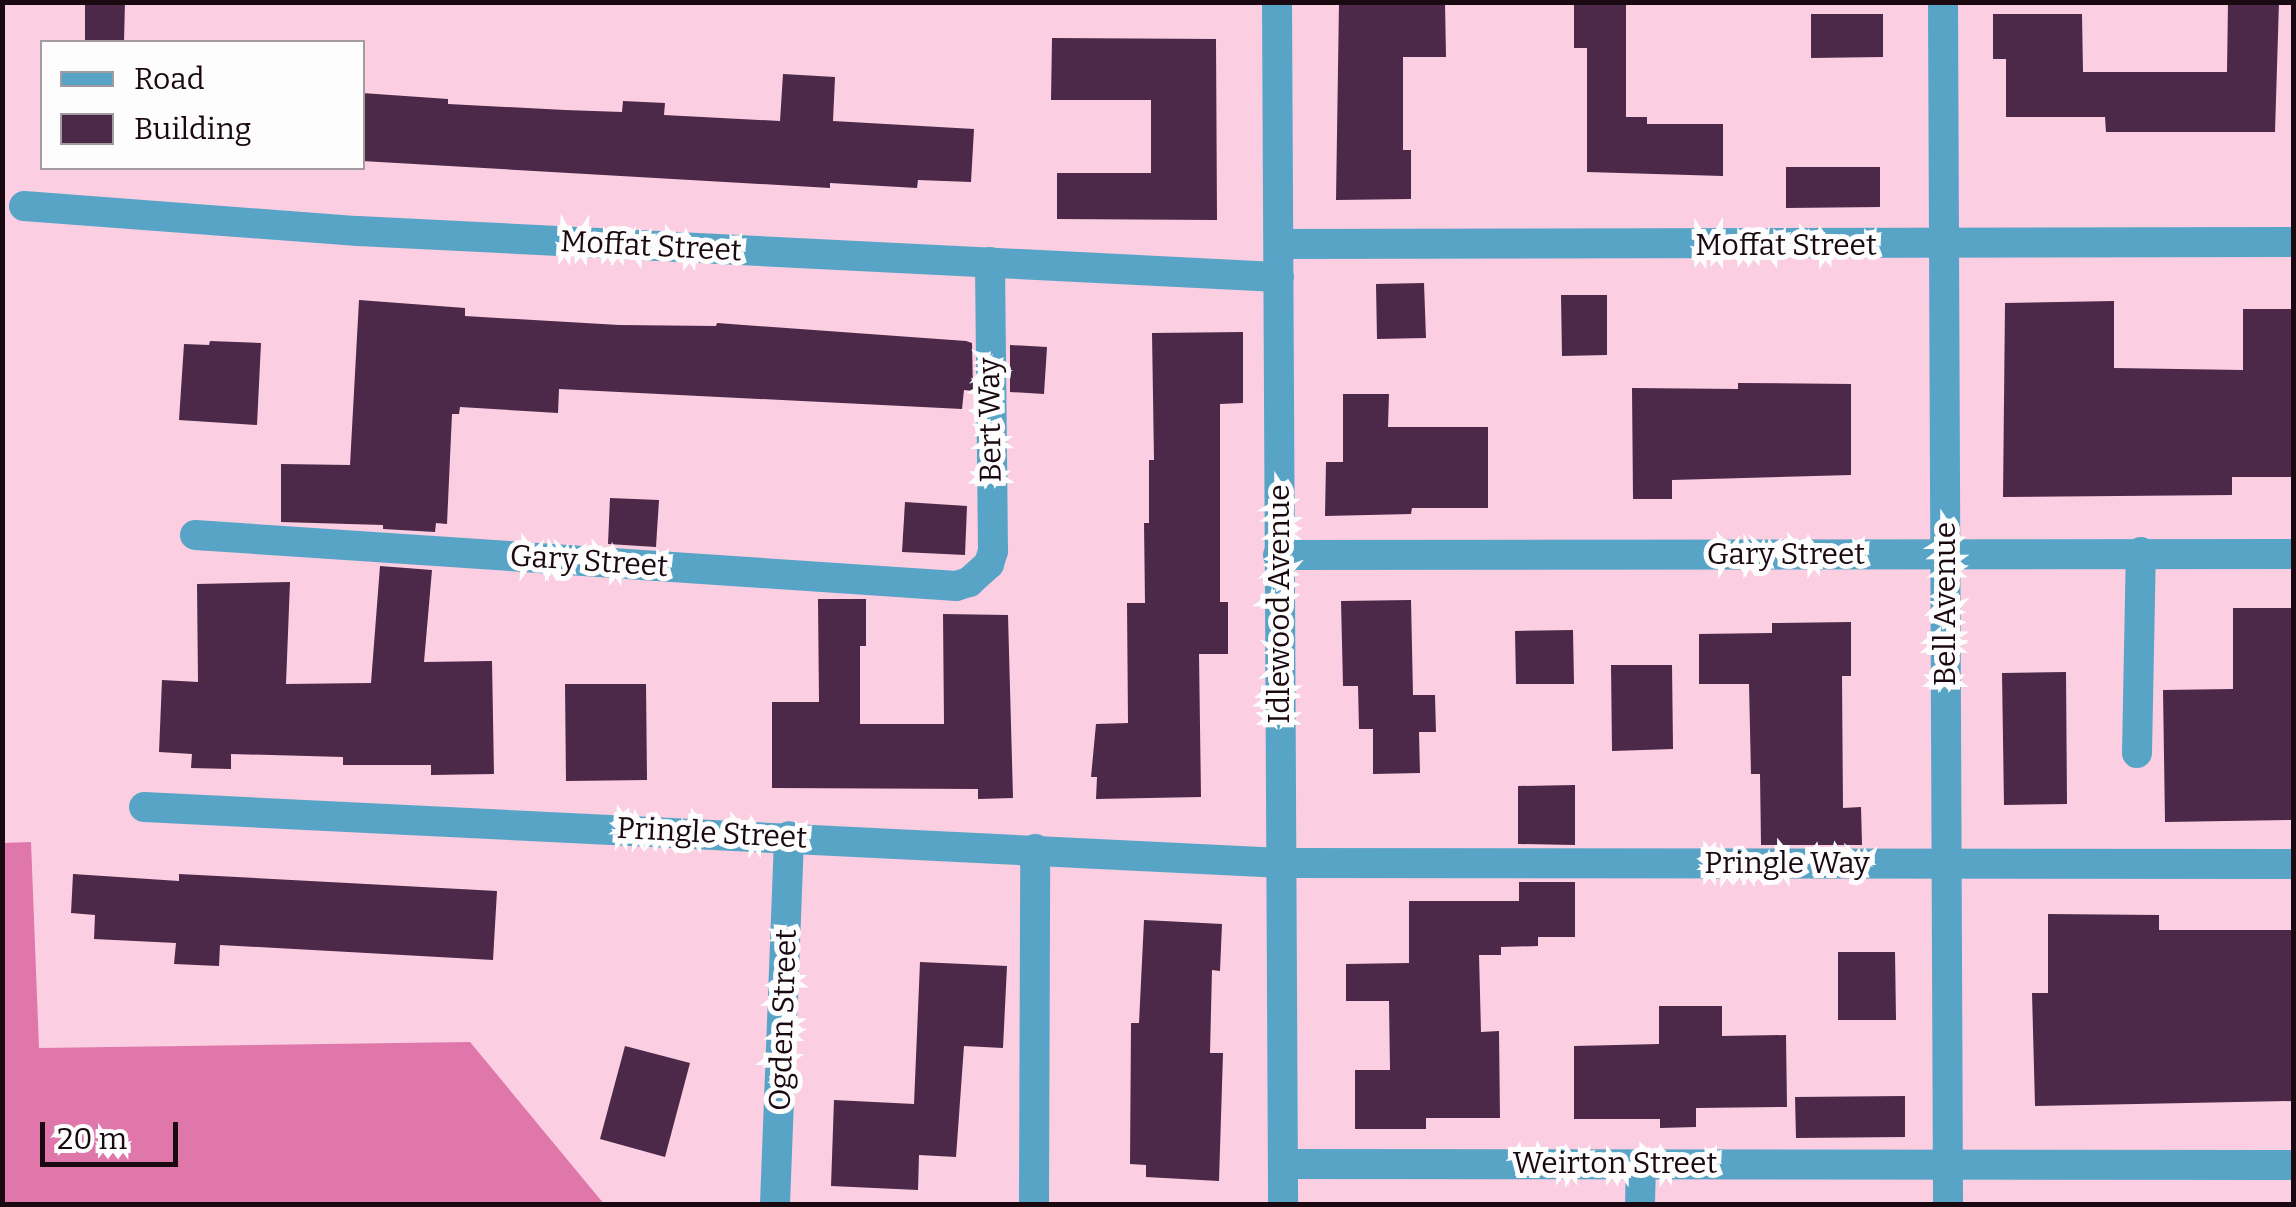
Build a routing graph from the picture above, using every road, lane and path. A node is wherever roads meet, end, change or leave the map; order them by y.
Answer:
1 (1277, 2) edge
2 (1943, 2) edge
3 (24, 206) dead end
4 (2294, 242) edge
5 (1279, 244) junction
6 (1944, 246) junction
7 (990, 262) junction
8 (1279, 276) junction
9 (195, 535) dead end
10 (2141, 552) junction
11 (1945, 554) junction
12 (2294, 554) edge
13 (1278, 555) junction
14 (980, 574) joint
15 (2137, 752) dead end
16 (144, 808) dead end
17 (790, 836) junction
18 (1035, 850) junction
19 (1280, 862) junction
20 (1946, 864) junction
21 (2294, 864) edge
22 (1641, 1163) junction
23 (1947, 1163) junction
24 (1283, 1164) junction
25 (2294, 1165) edge
26 (776, 1204) edge
27 (1034, 1204) edge
28 (1283, 1204) edge
29 (1640, 1204) edge
30 (1948, 1204) edge

1 - 5 street, Idlewood Avenue
2 - 6 street, Bell Avenue
3 - 7 street, Moffat Street
4 - 6 street, Moffat Street
5 - 6 street, Moffat Street
5 - 8 street, Idlewood Avenue
6 - 11 street, Bell Avenue
7 - 8 street, Moffat Street
7 - 14 street, Bert Way
8 - 13 street, Idlewood Avenue
9 - 14 street, Gary Street
10 - 11 street, Gary Street
10 - 12 street, Gary Street
10 - 15 street
11 - 13 street, Gary Street
11 - 20 street, Bell Avenue
13 - 19 street, Idlewood Avenue
16 - 17 street, Pringle Street
17 - 18 street, Pringle Street
17 - 26 street, Ogden Street
18 - 19 street, Pringle Street
18 - 27 street
19 - 20 street, Pringle Way
19 - 24 street, Idlewood Avenue
20 - 21 street, Pringle Way
20 - 23 street, Bell Avenue
22 - 23 street, Weirton Street
22 - 24 street, Weirton Street
22 - 29 street
23 - 25 street, Weirton Street
23 - 30 street, Bell Avenue
24 - 28 street, Idlewood Avenue

